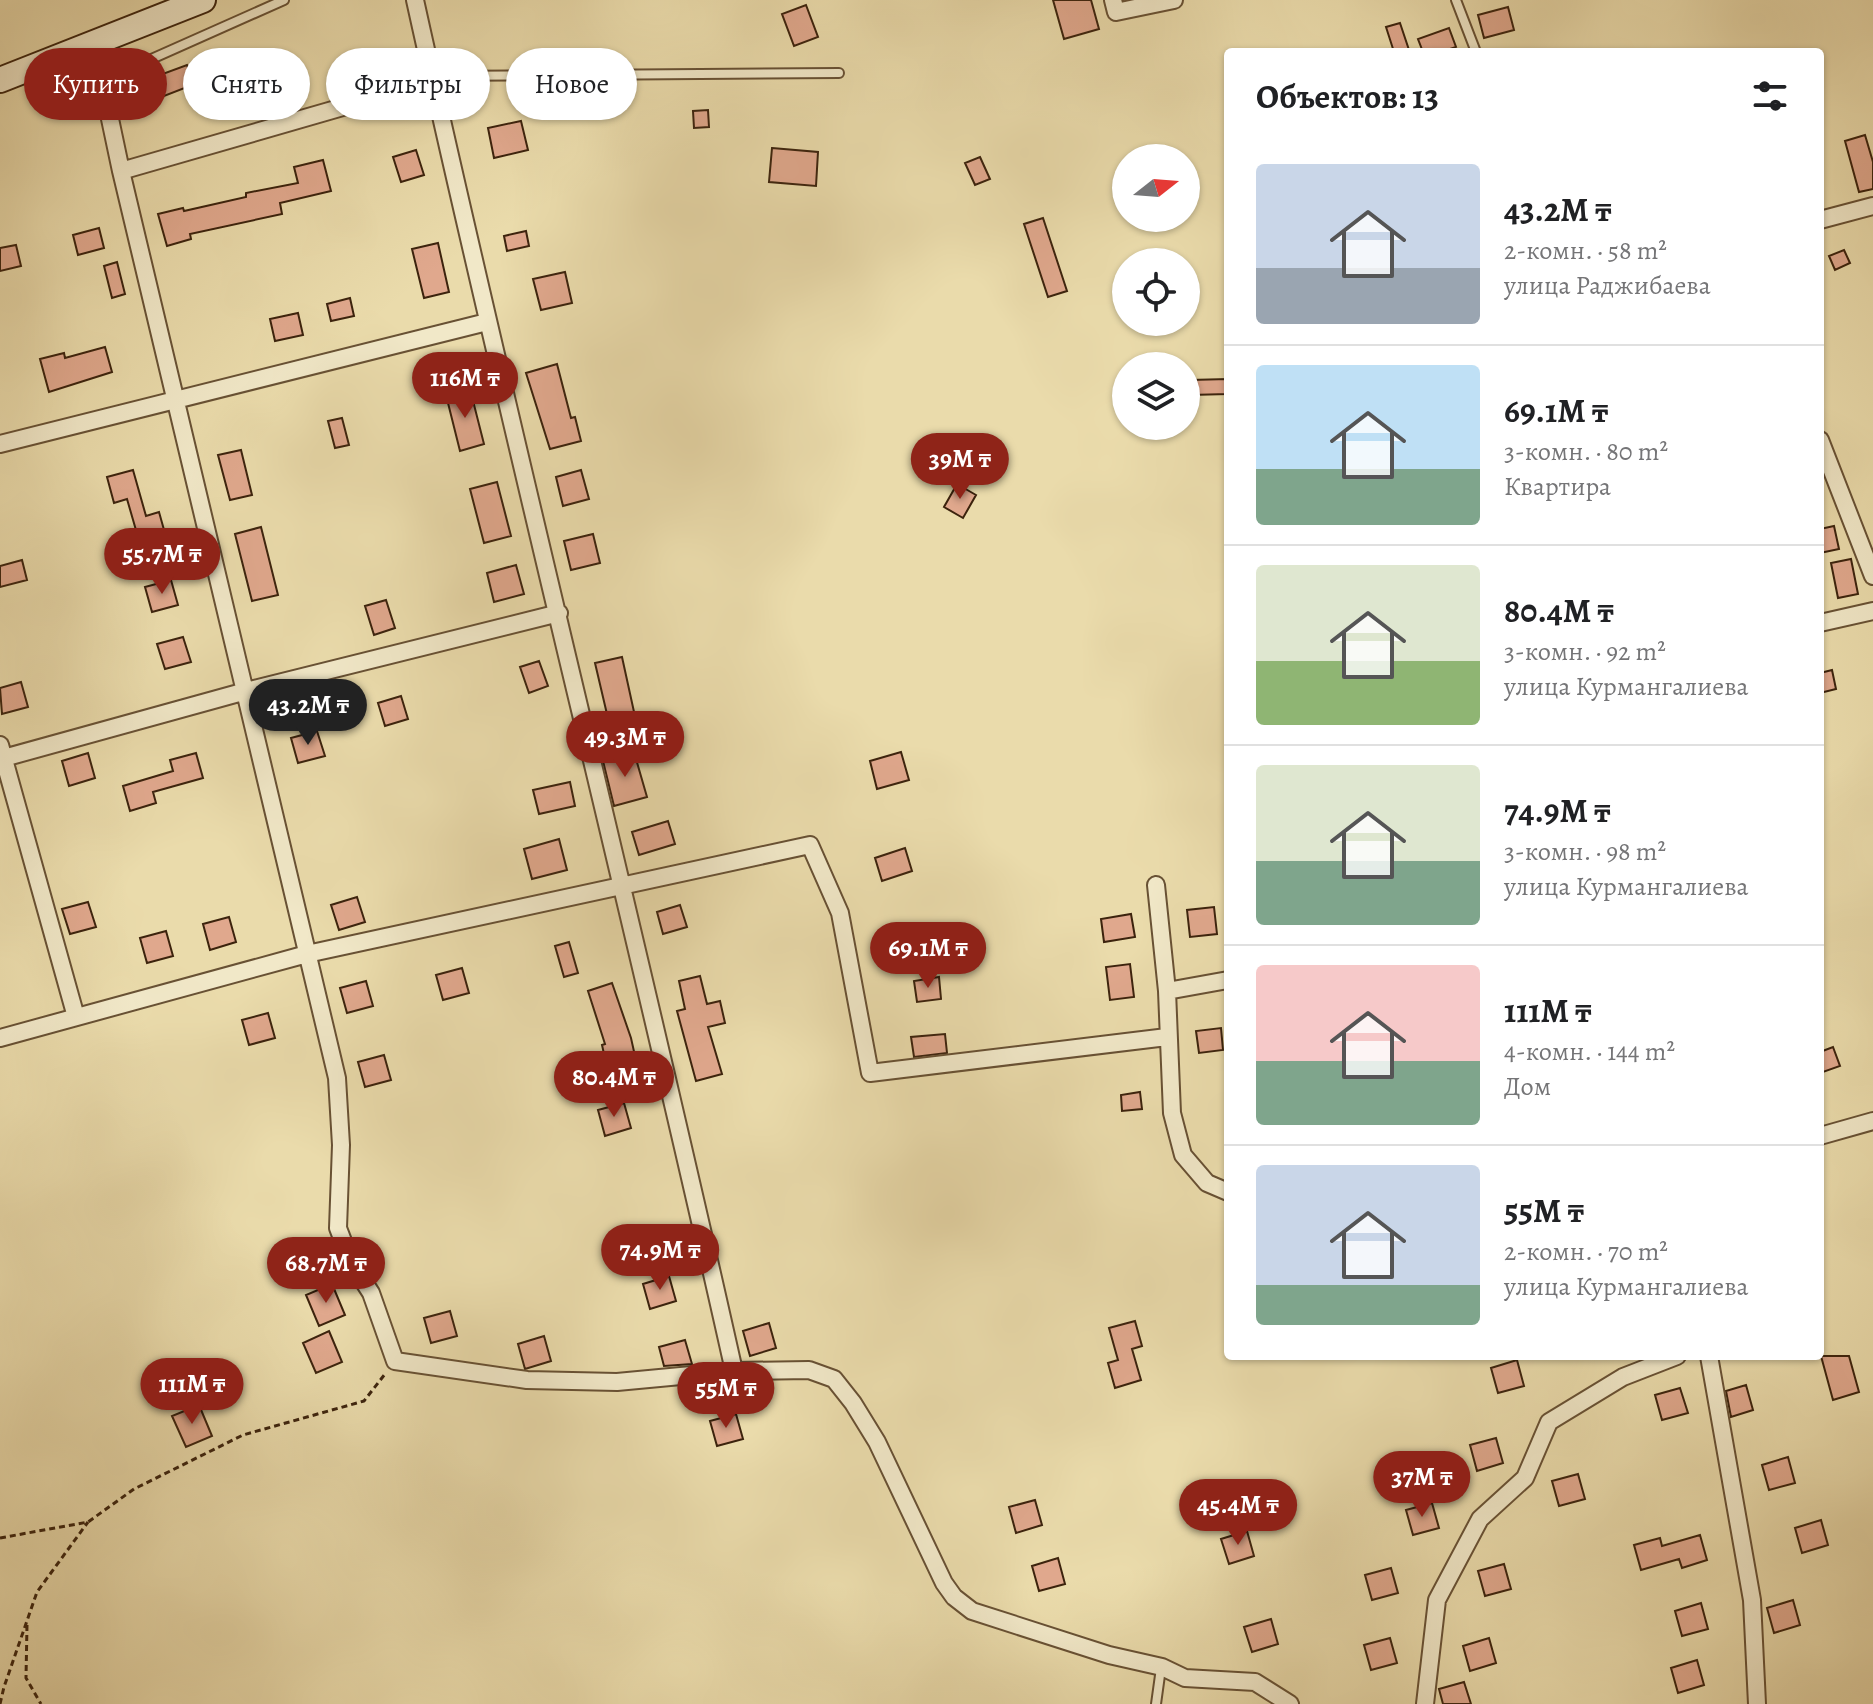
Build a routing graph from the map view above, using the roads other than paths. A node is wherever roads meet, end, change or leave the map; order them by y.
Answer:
1 (203, 0) edge
2 (284, 0) edge
3 (415, 0) edge
4 (1113, 0) edge
5 (1174, 0) edge
6 (1456, 0) edge
7 (180, 5) edge
8 (102, 40) junction
9 (102, 48) edge
10 (425, 48) edge
11 (1474, 48) edge
12 (167, 52) edge
13 (839, 73) dead end
14 (490, 78) edge
15 (0, 80) edge
16 (326, 110) edge
17 (110, 120) edge
18 (441, 120) edge
19 (121, 171) junction
20 (1873, 206) edge
21 (1824, 219) edge
22 (487, 322) junction
23 (178, 400) junction
24 (0, 444) edge
25 (1824, 450) edge
26 (1873, 576) edge
27 (1873, 611) edge
28 (559, 613) junction
29 (1824, 622) edge
30 (246, 691) junction
31 (1, 754) edge
32 (623, 885) junction
33 (1156, 885) dead end
34 (307, 954) junction
35 (1224, 981) edge
36 (1167, 991) junction
37 (76, 1017) junction
38 (1167, 1037) junction
39 (0, 1038) edge
40 (1873, 1121) edge
41 (1824, 1135) edge
42 (1224, 1190) edge
43 (1667, 1360) edge
44 (1710, 1360) edge
45 (734, 1371) junction
46 (1162, 1667) junction
47 (1156, 1704) edge
48 (1290, 1704) edge
49 (1425, 1704) edge
50 (1757, 1704) edge

1 - 7 main road
2 - 12 lane
3 - 10 street
4 - 5 street
6 - 11 lane
7 - 8 main road
8 - 9 street
8 - 15 main road
13 - 14 lane
16 - 19 street
17 - 19 street
18 - 22 street
19 - 23 street
20 - 21 street
22 - 23 street
22 - 28 street
23 - 24 street
23 - 30 street
25 - 26 street
27 - 29 street
28 - 30 street
28 - 32 street
30 - 31 street
30 - 34 street
31 - 37 street
32 - 34 street
32 - 38 street
32 - 45 street
33 - 36 street
34 - 37 street
34 - 45 street
35 - 36 street
36 - 38 street
37 - 39 street
38 - 42 street
40 - 41 street
43 - 49 street
44 - 50 street
45 - 46 street
46 - 47 lane
46 - 48 street

